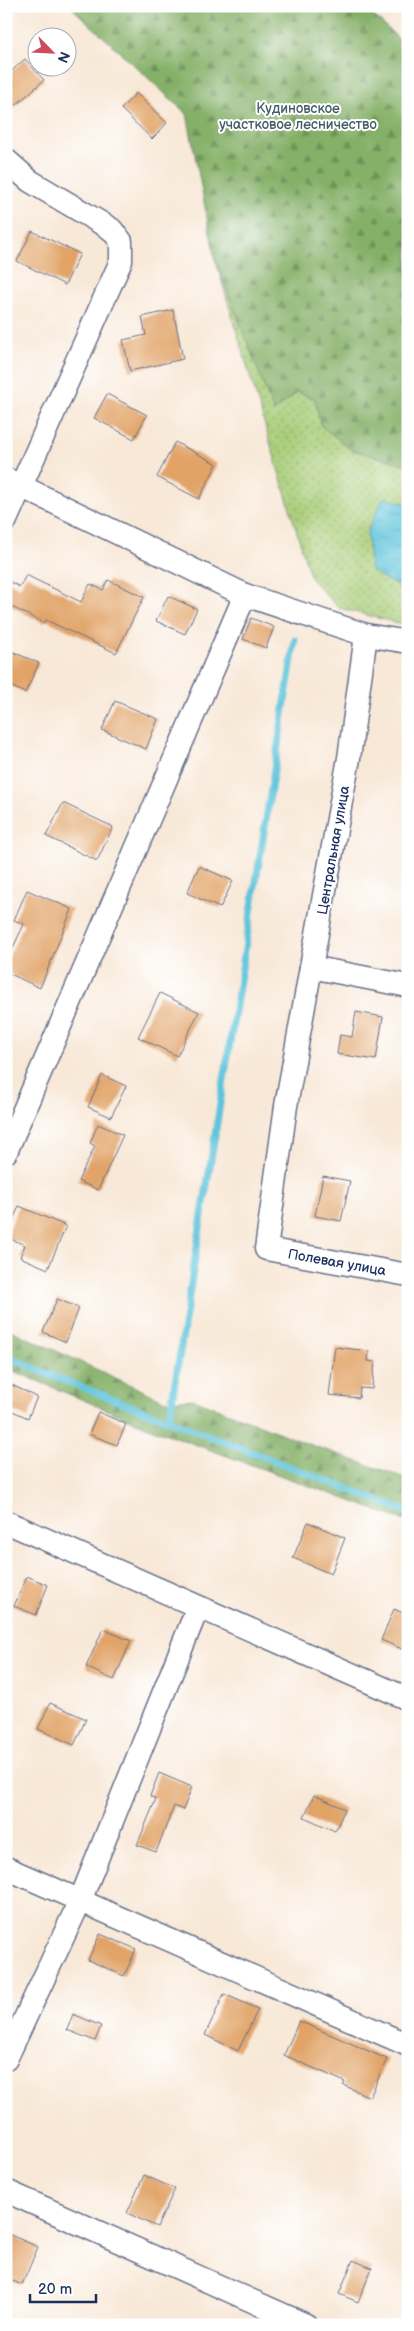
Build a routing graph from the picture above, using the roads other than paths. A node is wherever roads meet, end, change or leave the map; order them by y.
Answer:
1 (6, 160) edge
2 (14, 483) edge
3 (6, 520) edge
4 (245, 594) junction
5 (366, 634) junction
6 (408, 642) edge
7 (311, 967) junction
8 (408, 986) edge
9 (6, 1152) edge
10 (266, 1249) joint
11 (408, 1275) edge
12 (6, 1522) edge
13 (198, 1607) junction
14 (408, 1699) edge
15 (6, 1868) edge
16 (80, 1902) junction
17 (408, 2045) edge
18 (6, 2058) edge
19 (6, 2191) edge
20 (306, 2325) edge

1 - 2 street
2 - 3 street
2 - 4 street
4 - 5 street
4 - 9 street
5 - 6 street
5 - 7 street, Центральная улица
7 - 8 street
7 - 10 street, Центральная улица
10 - 11 street, Полевая улица
12 - 13 street
13 - 14 street
13 - 16 street
15 - 16 street
16 - 17 street
16 - 18 street
19 - 20 street

